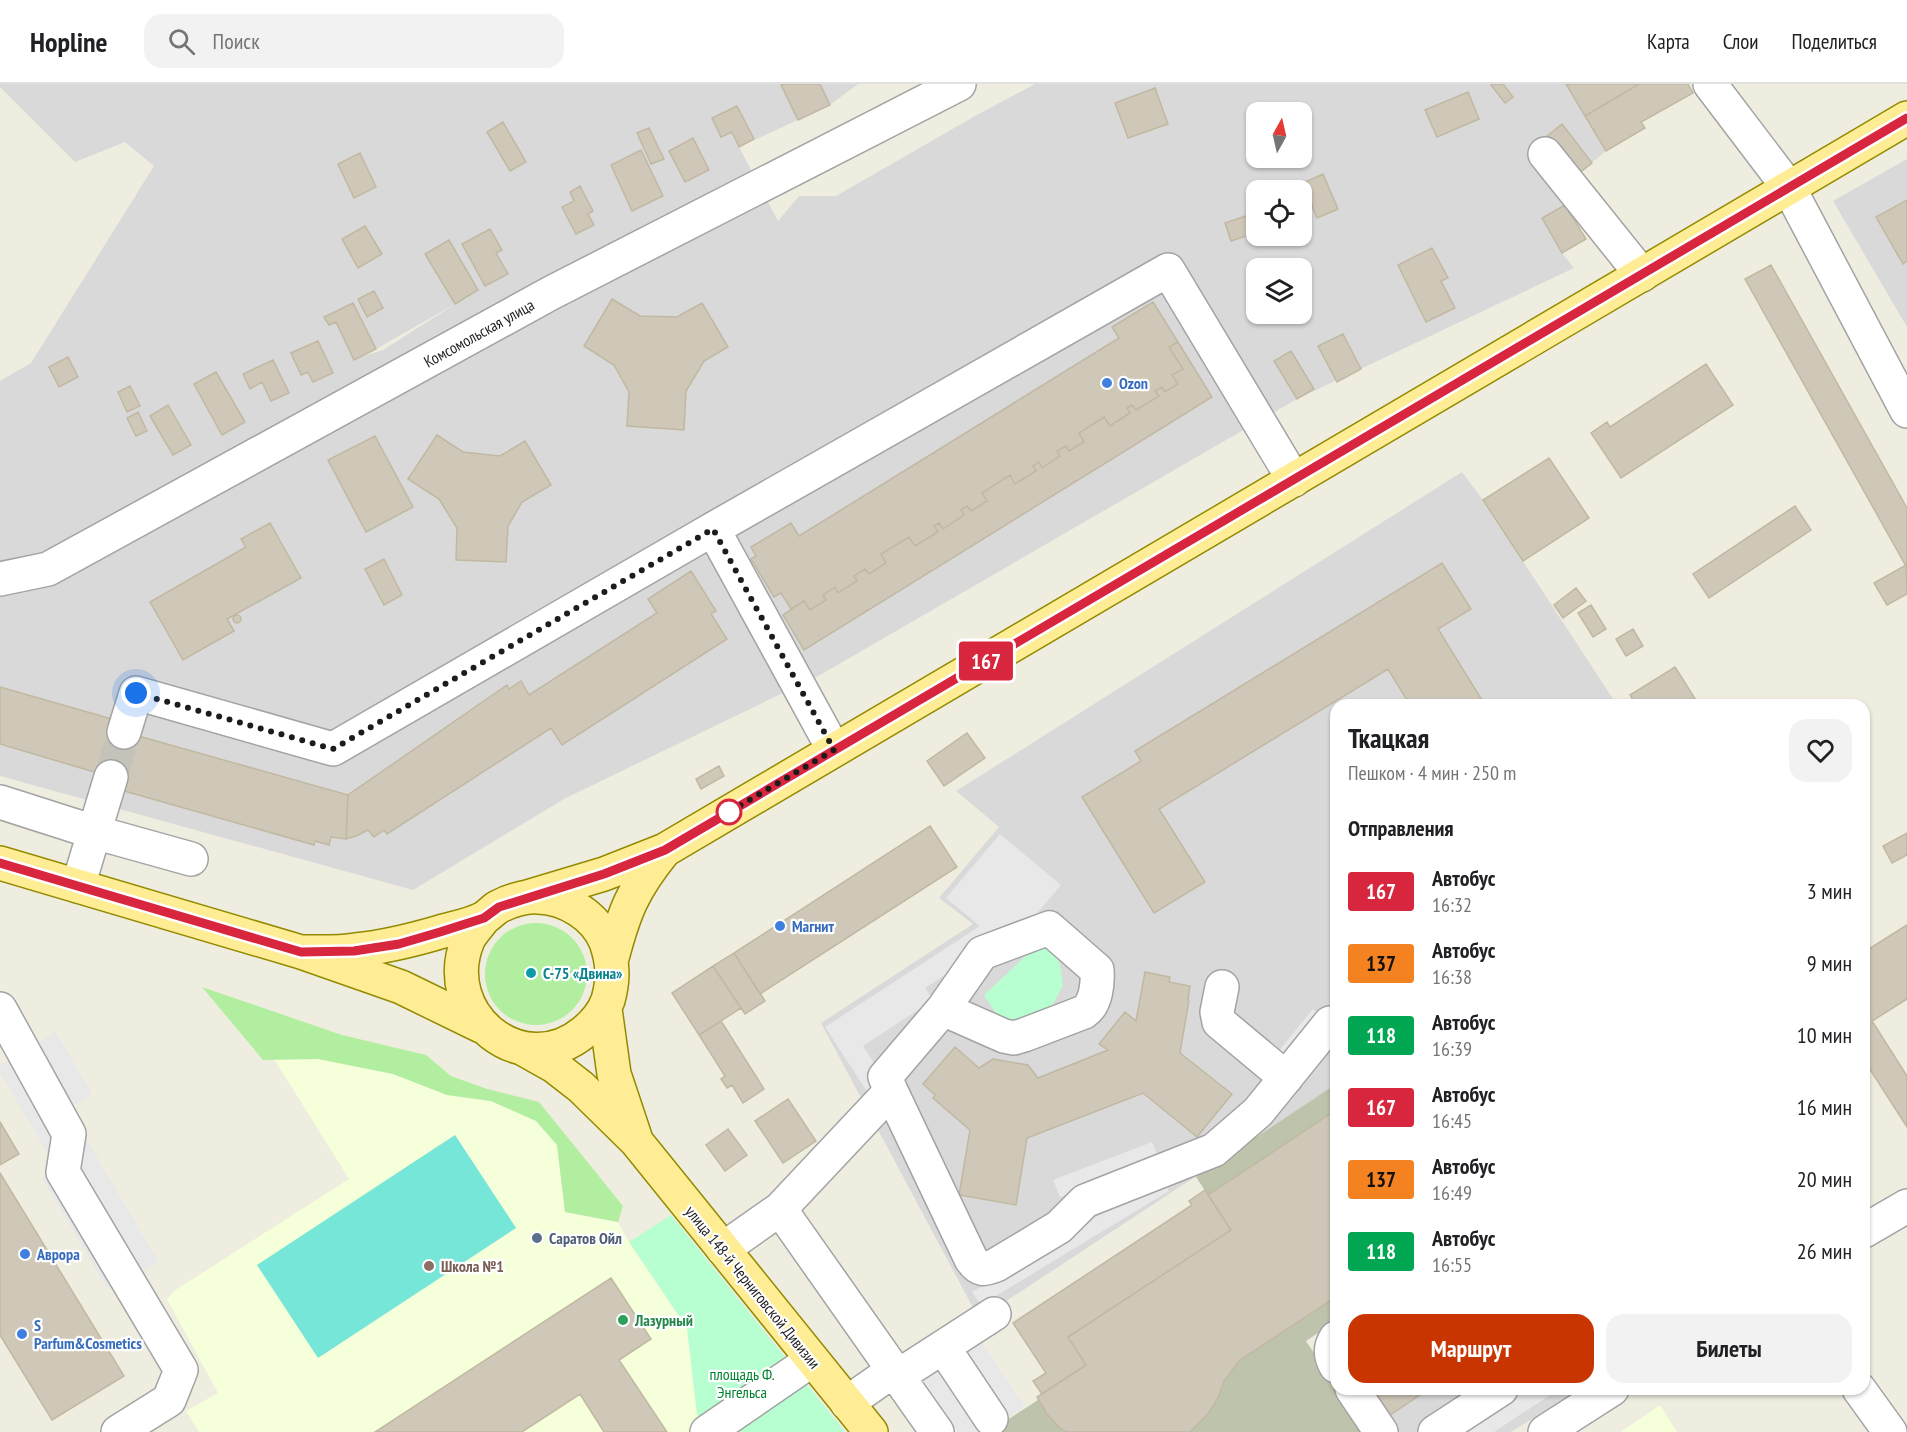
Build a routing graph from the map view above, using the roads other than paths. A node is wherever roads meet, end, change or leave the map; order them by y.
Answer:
1 (959, 84) edge
2 (1710, 84) edge
3 (1907, 118) edge
4 (1545, 154) dead end
5 (1790, 188) junction
6 (1642, 275) junction
7 (1907, 411) edge
8 (1294, 480) junction
9 (713, 529) junction
10 (0, 579) edge
11 (124, 732) tunnel mouth
12 (834, 750) junction
13 (111, 777) tunnel mouth
14 (0, 802) edge
15 (94, 832) junction
16 (665, 850) junction
17 (191, 859) dead end
18 (0, 863) edge
19 (78, 886) junction
20 (524, 898) junction
21 (484, 918) junction
22 (301, 952) junction
23 (612, 958) junction
24 (1222, 987) dead end
25 (0, 1009) edge
26 (605, 1009) junction
27 (943, 1009) dead end
28 (1330, 1023) dead end
29 (481, 1026) junction
30 (522, 1048) junction
31 (1286, 1078) junction
32 (891, 1091) junction
33 (636, 1141) junction
34 (1907, 1206) edge
35 (780, 1209) junction
36 (1870, 1228) edge
37 (723, 1249) junction
38 (994, 1314) dead end
39 (943, 1347) junction
40 (812, 1360) junction
41 (896, 1373) junction
42 (1356, 1395) edge
43 (1492, 1395) edge
44 (1603, 1395) edge
45 (1863, 1395) edge
46 (847, 1403) junction
47 (991, 1419) dead end
48 (118, 1432) edge
49 (707, 1432) edge
50 (871, 1432) edge
51 (937, 1432) edge
52 (1381, 1432) edge
53 (1435, 1432) edge
54 (1545, 1432) edge
55 (1890, 1432) edge

1 - 10 street, Комсомольская улица
2 - 5 street
3 - 5 main road
4 - 6 street
5 - 6 main road
5 - 7 street
6 - 8 main road
8 - 9 street
8 - 12 main road
9 - 11 street
9 - 12 street
12 - 16 main road
13 - 15 street
14 - 15 street
15 - 17 street
15 - 19 street
16 - 20 main road
16 - 23 main road
18 - 19 main road
19 - 22 main road
20 - 21 main road
20 - 23 main road
21 - 22 main road
21 - 29 main road
22 - 29 main road
23 - 26 main road
24 - 31 street
25 - 48 street
26 - 30 main road
26 - 33 main road, улица 148-й Черниговской Дивизии
27 - 32 street
28 - 31 street
29 - 30 main road
30 - 33 main road, улица 148-й Черниговской Дивизии
31 - 32 street
32 - 35 street
33 - 37 main road, улица 148-й Черниговской Дивизии
34 - 36 street
35 - 37 street
35 - 41 street
37 - 40 main road, улица 148-й Черниговской Дивизии
38 - 39 street
39 - 41 street
39 - 47 street
40 - 46 main road, улица 148-й Черниговской Дивизии
40 - 49 street
41 - 46 street
41 - 51 street
42 - 52 street
43 - 53 street
44 - 54 street
45 - 55 street
46 - 50 main road, улица 148-й Черниговской Дивизии

